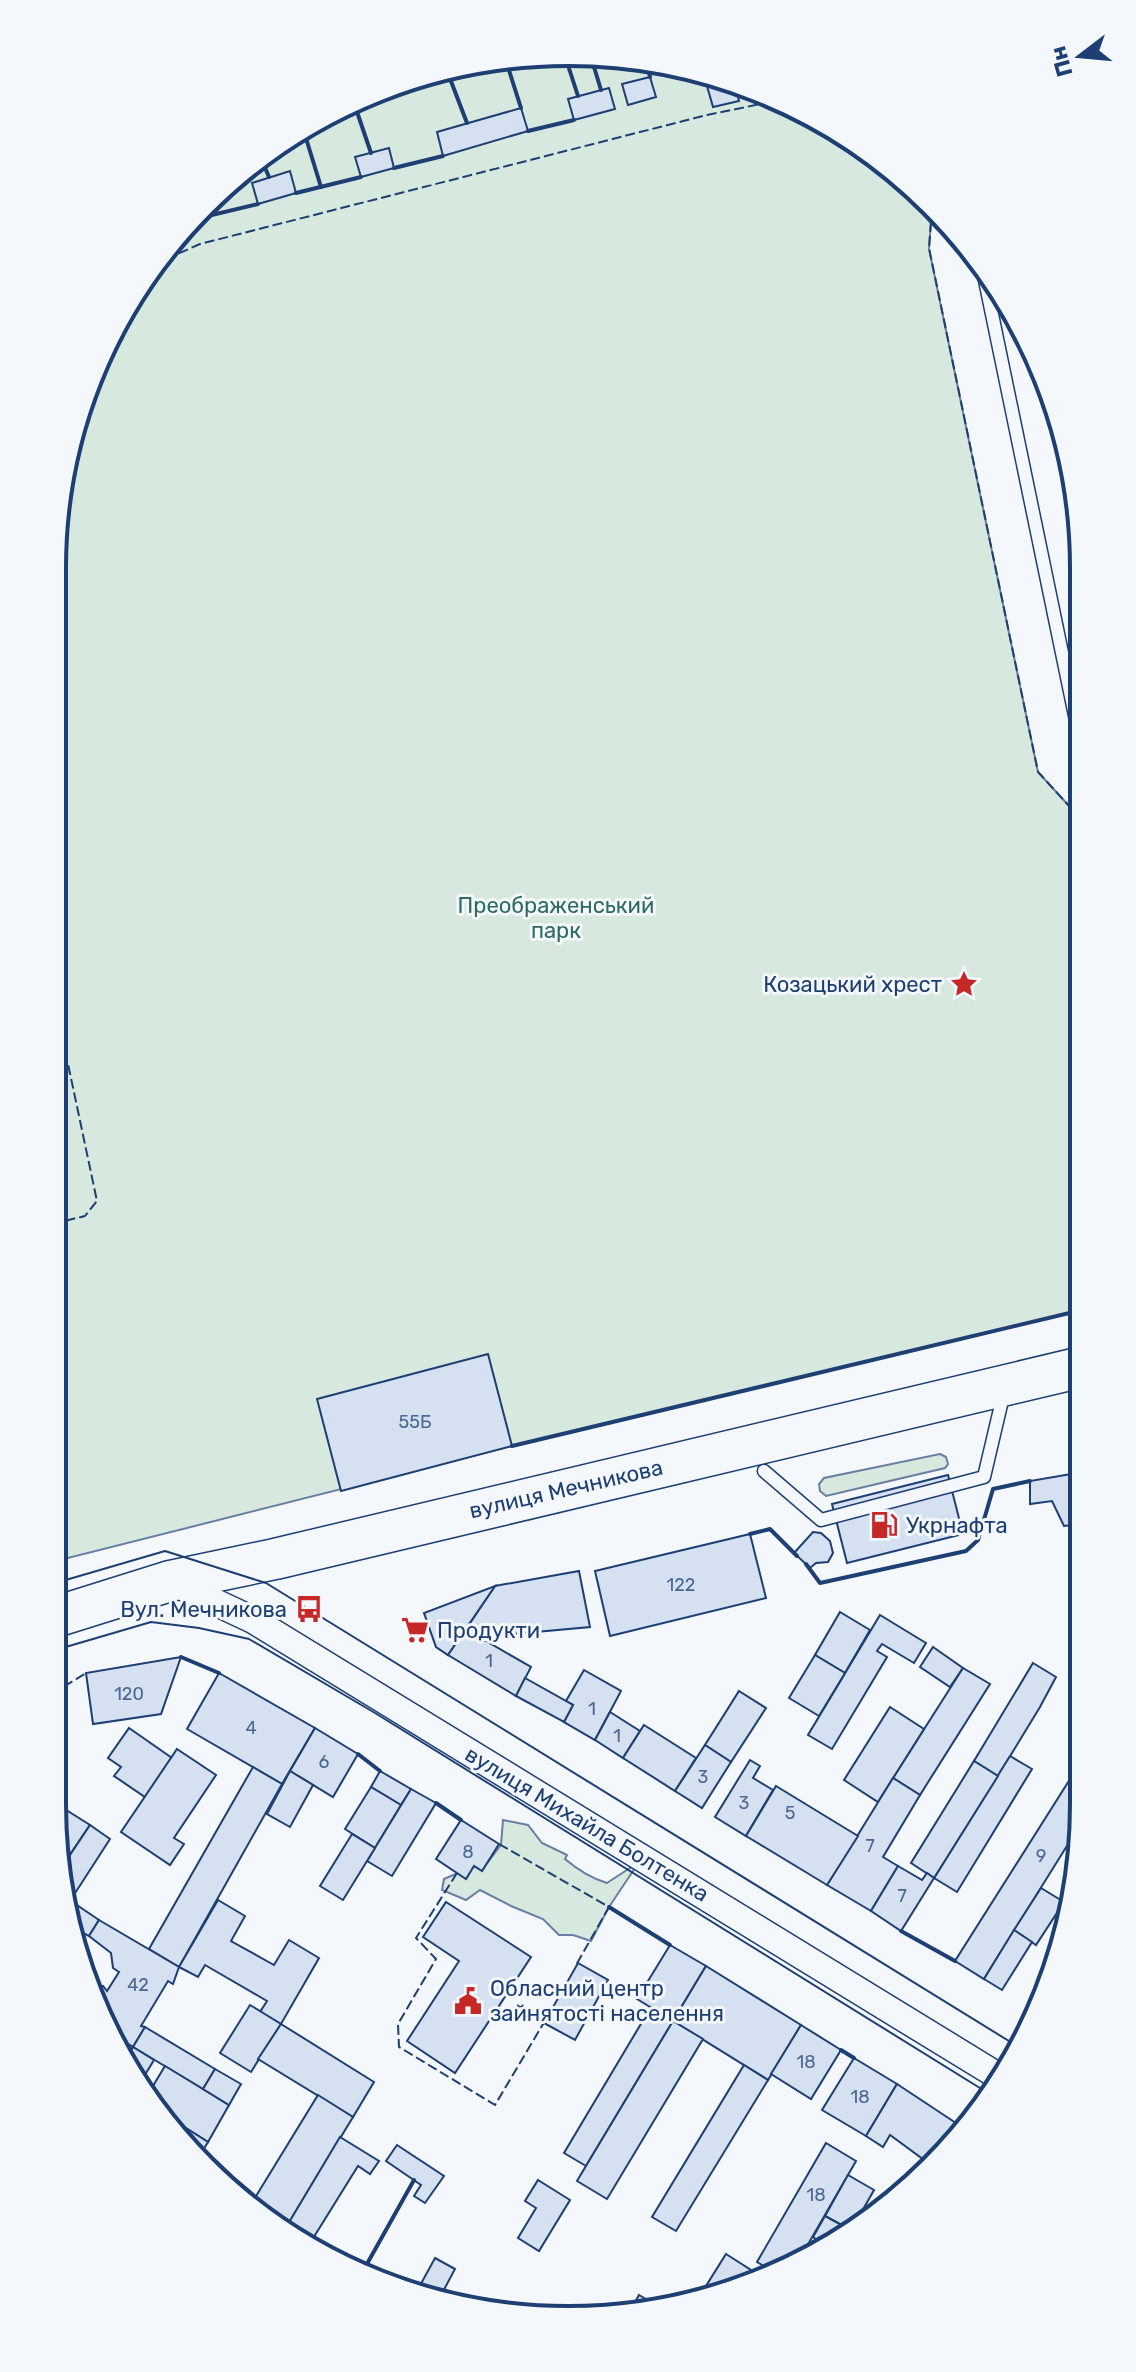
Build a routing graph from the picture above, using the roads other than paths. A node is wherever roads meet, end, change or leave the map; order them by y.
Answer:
1 (988, 293) edge
2 (1070, 692) edge
3 (1070, 1370) edge
4 (1005, 1385) junction
5 (764, 1471) dead end
6 (170, 1581) junction
7 (66, 1614) edge
8 (992, 2072) edge

1 - 2 lane
3 - 4 main road, вулиця Мечникова
4 - 5 lane
4 - 6 main road, вулиця Мечникова
6 - 7 main road, вулиця Мечникова
6 - 8 street, вулиця Михайла Болтенка

